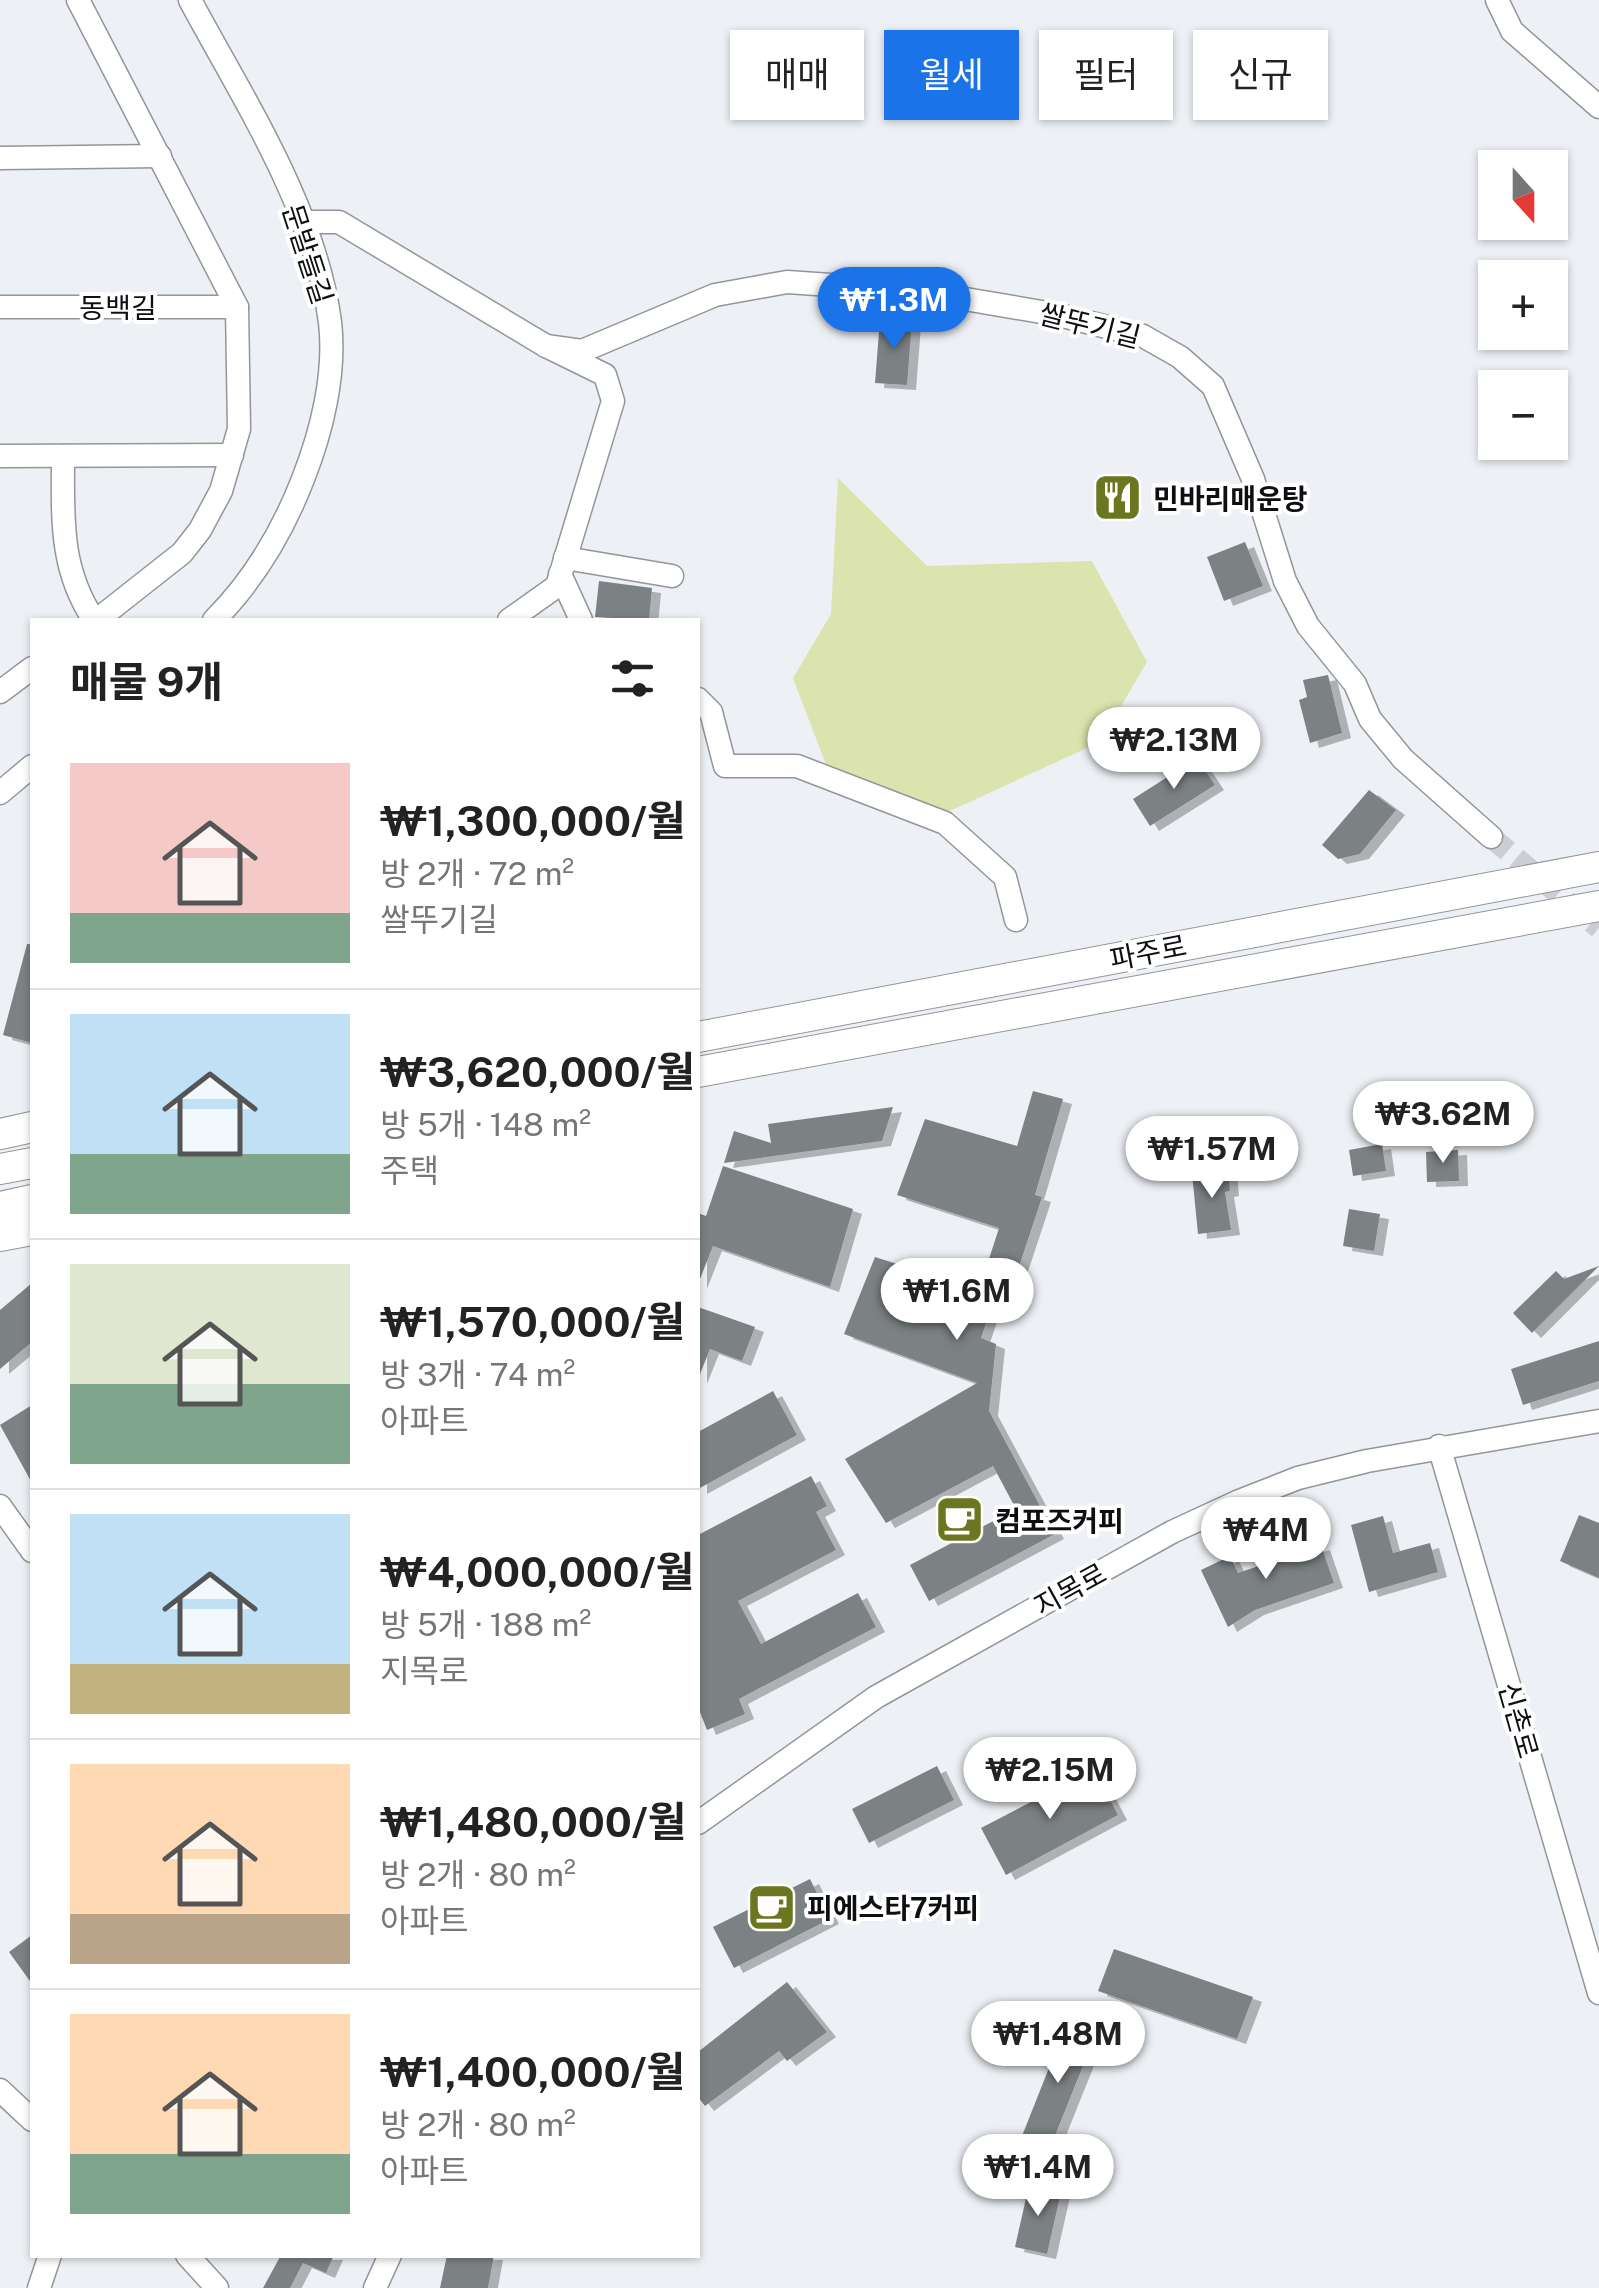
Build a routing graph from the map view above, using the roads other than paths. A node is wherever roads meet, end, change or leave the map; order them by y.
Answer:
1 (78, 0) edge
2 (190, 0) edge
3 (1497, 0) edge
4 (1599, 107) edge
5 (160, 156) junction
6 (0, 158) edge
7 (301, 222) junction
8 (237, 307) junction
9 (0, 308) edge
10 (546, 346) junction
11 (0, 456) edge
12 (63, 456) junction
13 (232, 456) junction
14 (563, 566) junction
15 (672, 576) dead end
16 (94, 618) edge
17 (98, 618) edge
18 (216, 618) edge
19 (512, 618) edge
20 (580, 618) edge
21 (30, 670) edge
22 (0, 692) edge
23 (700, 701) edge
24 (30, 768) edge
25 (0, 793) edge
26 (1491, 837) tunnel mouth
27 (1599, 867) edge
28 (1599, 906) edge
29 (1016, 920) dead end
30 (701, 1036) edge
31 (700, 1074) edge
32 (30, 1126) edge
33 (0, 1134) edge
34 (30, 1163) edge
35 (0, 1170) edge
36 (30, 1200) edge
37 (0, 1207) edge
38 (30, 1230) edge
39 (0, 1236) edge
40 (1599, 1421) edge
41 (1438, 1446) junction
42 (0, 1506) edge
43 (30, 1548) edge
44 (700, 1822) edge
45 (1599, 1993) edge
46 (0, 2090) edge
47 (30, 2118) edge
48 (49, 2258) edge
49 (190, 2258) edge
50 (389, 2258) edge
51 (39, 2288) edge
52 (217, 2288) edge
53 (375, 2288) edge

1 - 5 street
2 - 7 street, 문발들길
3 - 4 street
5 - 6 street
5 - 8 street
7 - 10 street
7 - 18 street, 문발들길
8 - 9 street, 동백길
8 - 13 street
10 - 14 street
10 - 26 street, 쌀뚜기길
11 - 12 street
12 - 13 street
12 - 16 street
13 - 17 street
14 - 15 street
14 - 19 street
14 - 20 street
21 - 22 street
23 - 29 street
24 - 25 street
27 - 30 main road, 파주로
28 - 31 main road, 파주로
32 - 33 main road
34 - 35 main road
36 - 37 main road
38 - 39 main road
40 - 41 street, 지목로
41 - 44 street, 지목로
41 - 45 street, 신촌로
42 - 43 street
46 - 47 street
48 - 51 street
49 - 52 street
50 - 53 street

